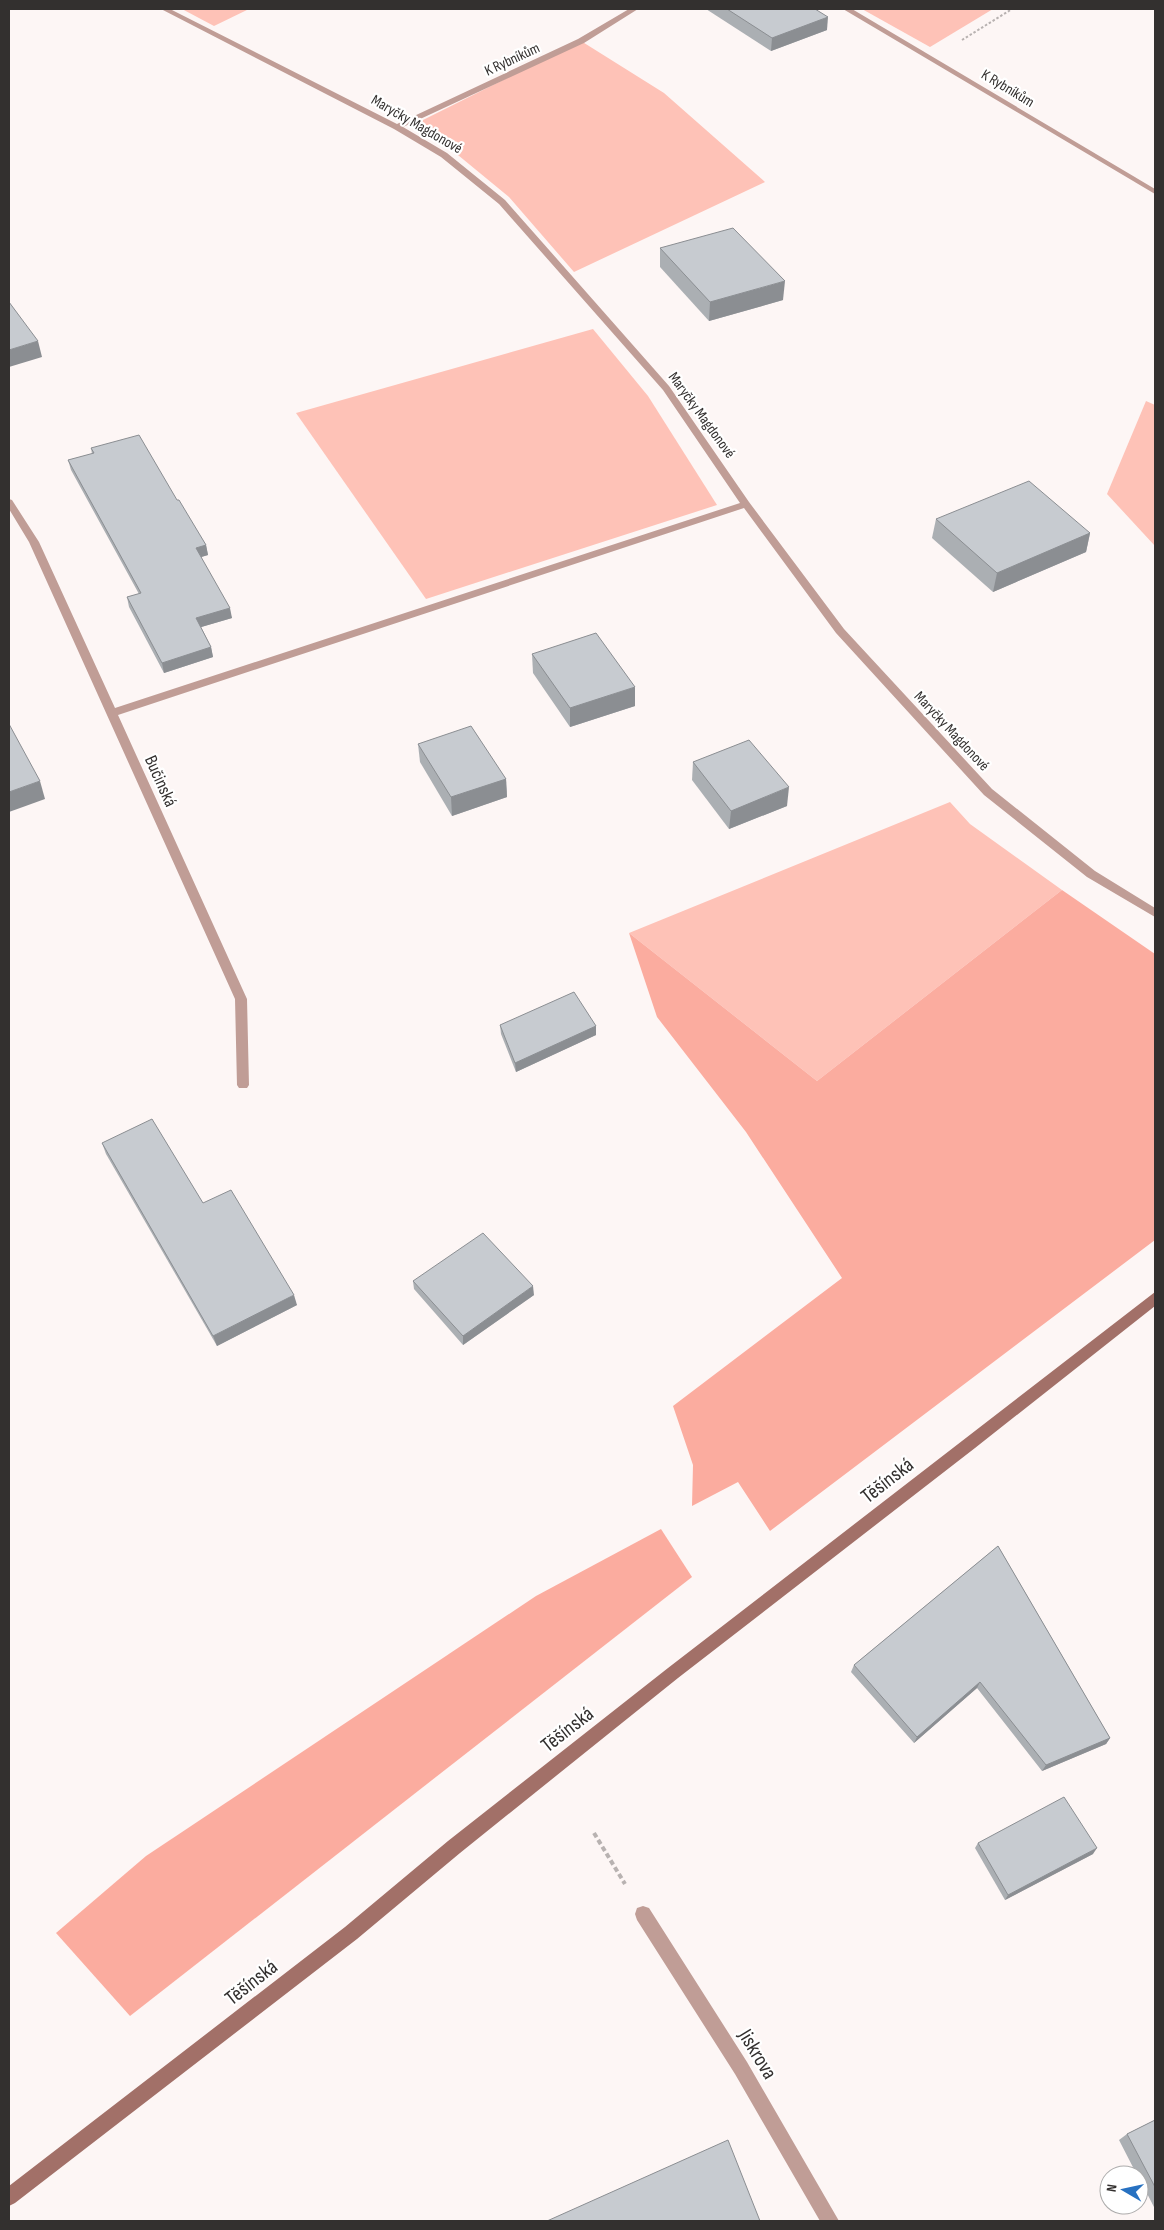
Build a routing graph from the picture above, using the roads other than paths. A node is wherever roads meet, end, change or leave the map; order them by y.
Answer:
1 (165, 9) edge
2 (634, 9) edge
3 (847, 9) edge
4 (398, 127) junction
5 (1155, 192) edge
6 (9, 502) edge
7 (746, 504) junction
8 (111, 713) junction
9 (1155, 913) edge
10 (244, 1085) dead end
11 (1155, 1298) edge
12 (643, 1914) road end
13 (9, 2197) edge
14 (830, 2221) edge

1 - 4 street, Maryčky Magdonové
2 - 4 street, K Rybníkům
3 - 5 street, K Rybníkům
4 - 7 street, Maryčky Magdonové
6 - 8 street, Bučinská
7 - 8 street
7 - 9 street, Maryčky Magdonové
8 - 10 street, Bučinská
11 - 13 main road, Těšínská
12 - 14 street, Jiskrova

